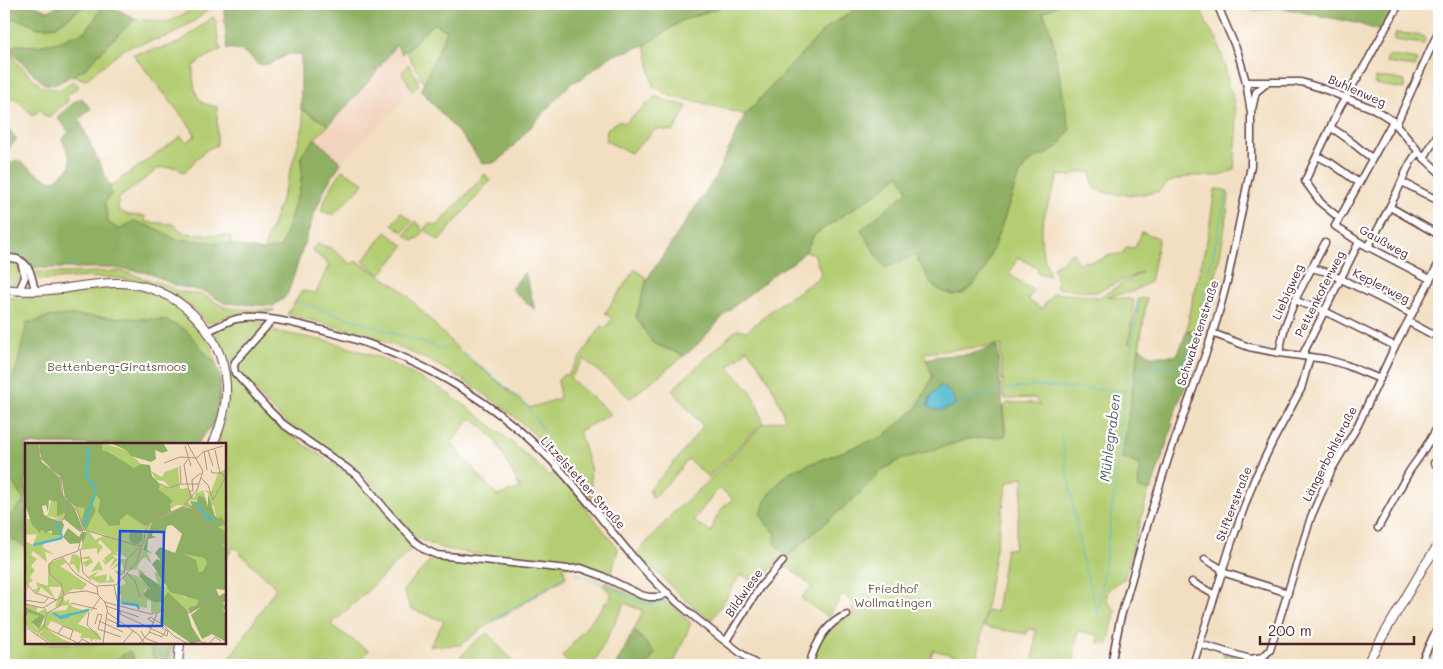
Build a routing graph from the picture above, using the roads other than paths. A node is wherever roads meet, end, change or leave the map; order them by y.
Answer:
1 (1217, 4) edge
2 (1399, 4) edge
3 (1439, 30) edge
4 (1246, 82) junction
5 (1270, 83) junction
6 (1248, 91) junction
7 (1347, 98) junction
8 (1251, 113) junction
9 (1394, 123) junction
10 (1331, 128) junction
11 (1439, 132) edge
12 (1418, 152) junction
13 (1317, 156) junction
14 (1372, 158) junction
15 (1424, 158) junction
16 (1439, 172) edge
17 (1402, 182) junction
18 (1359, 183) junction
19 (1439, 201) edge
20 (1390, 208) junction
21 (1338, 218) junction
22 (1439, 235) edge
23 (1359, 242) junction
24 (1325, 243) dead end
25 (1368, 247) junction
26 (4, 256) edge
27 (21, 262) junction
28 (1439, 263) edge
29 (1311, 268) junction
30 (1341, 279) junction
31 (1430, 279) junction
32 (4, 289) edge
33 (19, 290) junction
34 (36, 291) junction
35 (1295, 300) junction
36 (1324, 311) junction
37 (1412, 314) junction
38 (272, 320) junction
39 (1409, 322) junction
40 (208, 331) junction
41 (1212, 333) junction
42 (1439, 338) edge
43 (1395, 346) junction
44 (1279, 353) junction
45 (1302, 356) junction
46 (1310, 357) junction
47 (1380, 379) junction
48 (1439, 425) edge
49 (213, 443) edge
50 (1378, 528) dead end
51 (1439, 544) edge
52 (1205, 559) dead end
53 (783, 561) dead end
54 (1222, 572) junction
55 (1192, 582) dead end
56 (668, 593) junction
57 (1288, 593) junction
58 (1214, 595) junction
59 (847, 615) dead end
60 (1439, 624) edge
61 (726, 641) junction
62 (180, 644) edge
63 (1199, 644) junction
64 (1263, 657) junction
65 (178, 665) edge
66 (757, 665) edge
67 (809, 665) edge
68 (1111, 665) edge
69 (1192, 665) edge
70 (1263, 665) edge
71 (1366, 665) edge
72 (1420, 665) edge

1 - 4 street, Schwaketenstraße
2 - 7 street
3 - 9 street
4 - 5 street, Buhlenweg
4 - 6 street, Schwaketenstraße
5 - 6 street, Buhlenweg
5 - 7 street, Buhlenweg
5 - 8 street
6 - 8 street, Schwaketenstraße
7 - 9 street, Buhlenweg
7 - 10 street
8 - 41 street, Schwaketenstraße
9 - 12 street, Buhlenweg
9 - 14 street
10 - 13 street
10 - 14 street
11 - 15 street
12 - 15 street, Buhlenweg
12 - 17 street
13 - 18 street
13 - 21 street
14 - 18 street
15 - 16 street, Buhlenweg
17 - 19 street
17 - 20 street
18 - 21 street
20 - 22 street
20 - 25 street
21 - 23 street, Gaußweg
23 - 25 street, Gaußweg
23 - 30 street, Pettenkoferweg
24 - 29 street, Liebigweg
25 - 31 street, Gaußweg
26 - 27 street
27 - 33 street
27 - 34 street
28 - 31 street, Längerbohlstraße
29 - 30 street, Keplerweg
29 - 35 street, Liebigweg
30 - 36 street, Pettenkoferweg
30 - 37 street, Keplerweg
31 - 37 street, Längerbohlstraße
32 - 33 main road
33 - 34 main road
34 - 40 main road
35 - 36 street
35 - 44 street, Liebigweg
36 - 43 street
36 - 45 street, Pettenkoferweg
37 - 39 street, Längerbohlstraße
38 - 40 street, Litzelstetter Straße
38 - 56 street, Litzelstetter Straße
38 - 56 street
39 - 42 street
39 - 43 street, Längerbohlstraße
40 - 49 main road
41 - 44 street
41 - 68 street, Schwaketenstraße
43 - 47 street, Längerbohlstraße
44 - 45 street
45 - 46 street
46 - 47 street
46 - 54 street, Stifterstraße
47 - 57 street, Längerbohlstraße
48 - 50 street
51 - 71 main road
52 - 54 street
53 - 61 street, Bildwiese
54 - 57 street
54 - 58 street, Stifterstraße
55 - 58 street
56 - 61 street, Litzelstetter Straße
57 - 64 street, Längerbohlstraße
58 - 63 street, Stifterstraße
59 - 67 street
60 - 72 street
61 - 66 street, Litzelstetter Straße
62 - 65 main road
63 - 64 street
63 - 69 street, Stifterstraße
64 - 70 street

